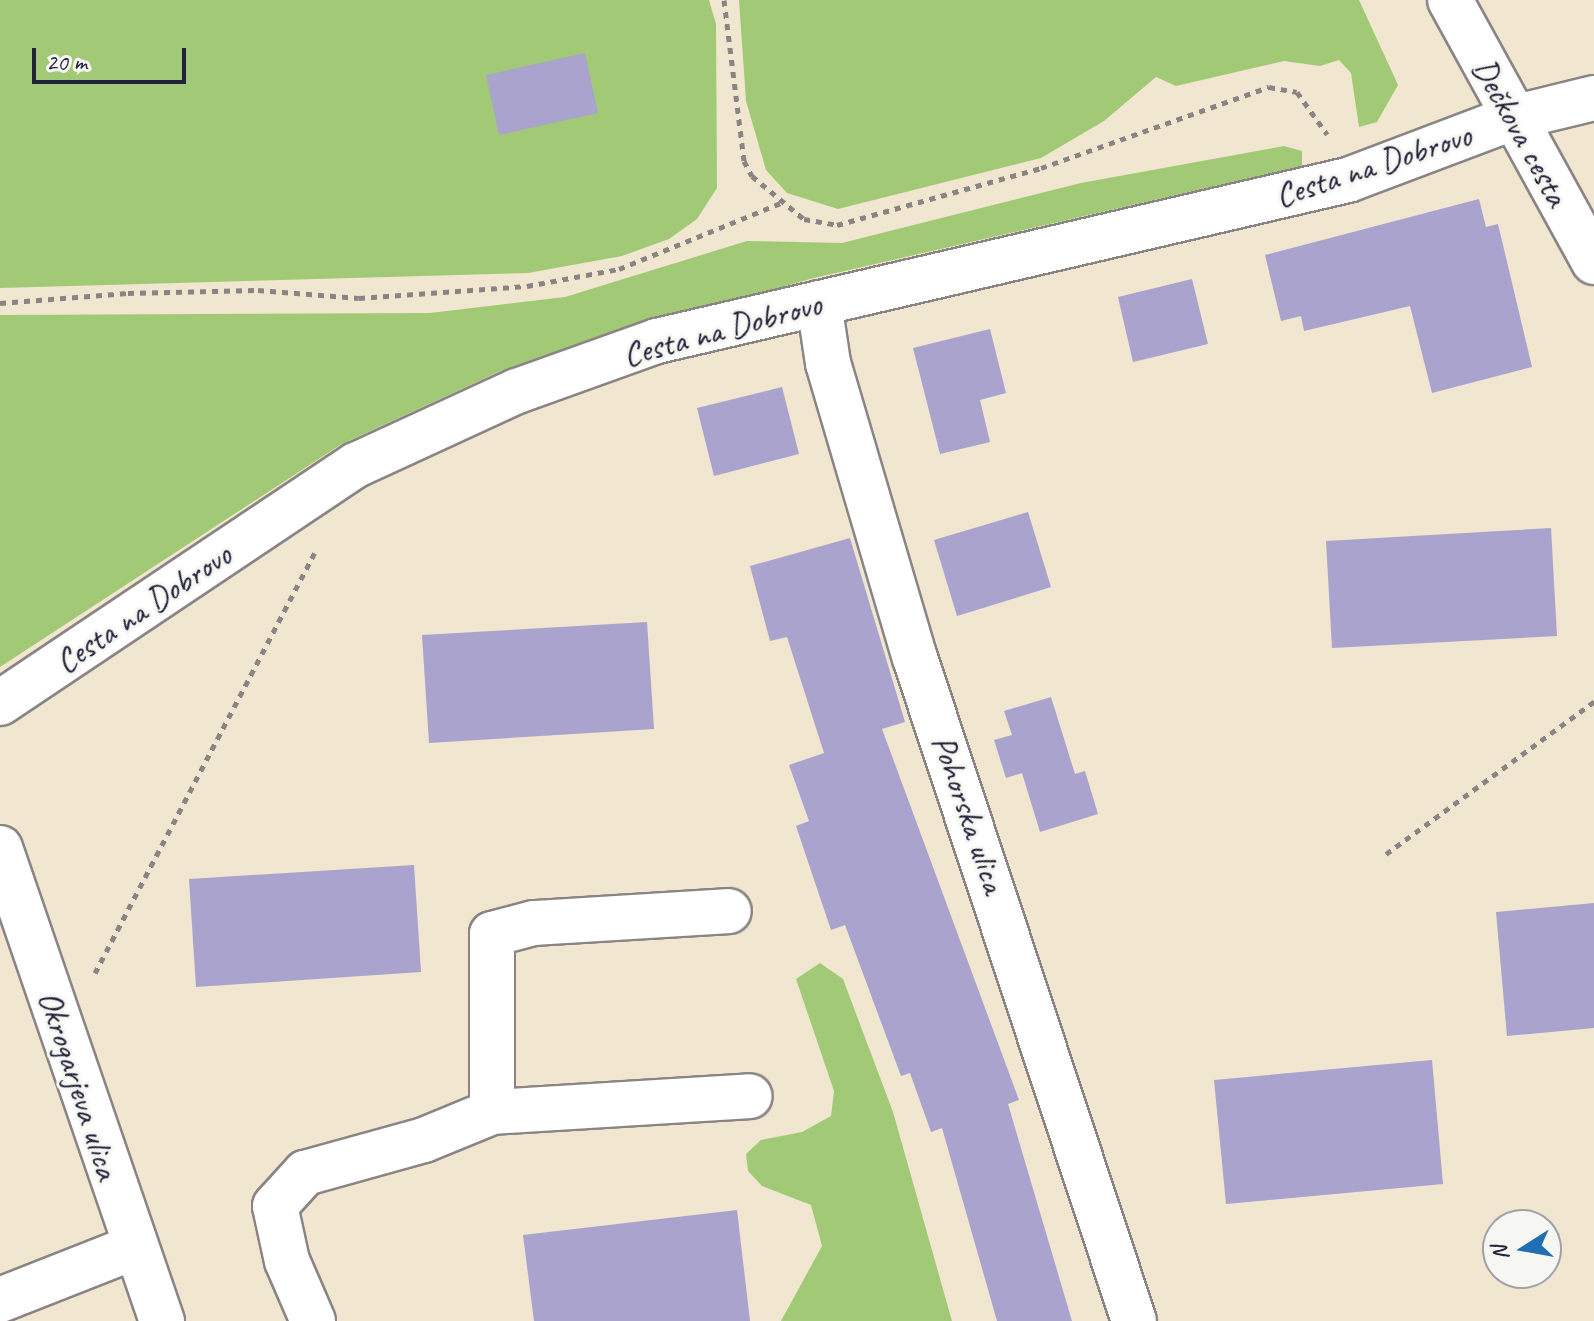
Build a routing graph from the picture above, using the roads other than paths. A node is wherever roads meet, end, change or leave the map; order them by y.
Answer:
1 (1450, 0) edge
2 (1594, 98) edge
3 (1512, 118) junction
4 (1594, 262) edge
5 (819, 303) junction
6 (0, 703) edge
7 (0, 848) edge
8 (729, 911) dead end
9 (750, 1096) dead end
10 (492, 1112) junction
11 (132, 1248) junction
12 (0, 1300) edge
13 (162, 1321) edge
14 (313, 1321) edge
15 (1134, 1321) edge

1 - 3 street, Dečkova cesta
2 - 3 street, Cesta na Dobrovo
3 - 4 street, Dečkova cesta
3 - 5 street, Cesta na Dobrovo
5 - 6 street, Cesta na Dobrovo
5 - 15 street, Pohorska ulica
7 - 11 street, Okrogarjeva ulica
8 - 10 street
9 - 10 street
10 - 14 street
11 - 12 street
11 - 13 street, Okrogarjeva ulica

